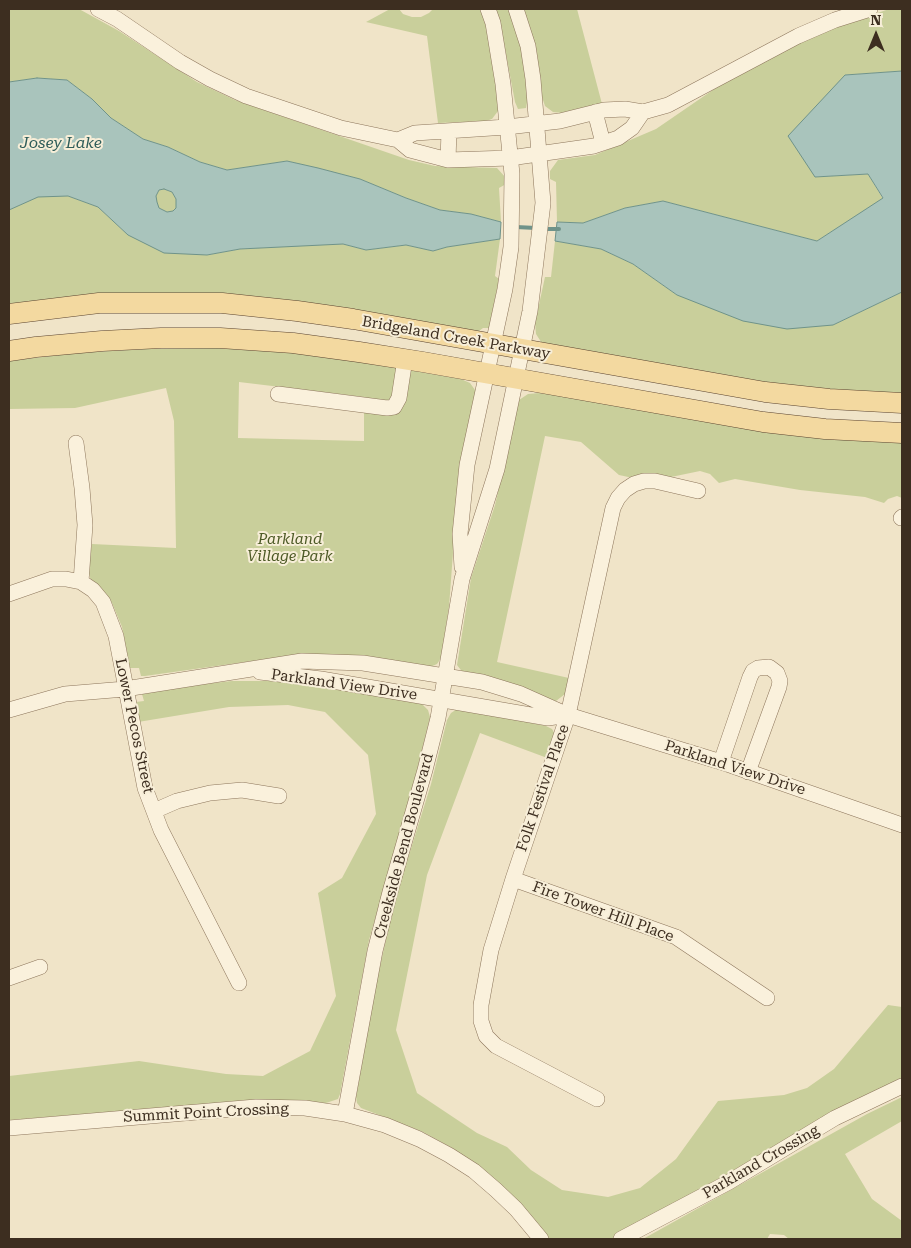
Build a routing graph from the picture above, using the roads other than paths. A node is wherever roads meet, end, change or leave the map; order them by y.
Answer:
1 (98, 9) edge
2 (488, 9) edge
3 (516, 9) edge
4 (870, 9) edge
5 (596, 112) junction
6 (643, 112) junction
7 (537, 124) junction
8 (507, 127) junction
9 (449, 131) junction
10 (398, 140) junction
11 (603, 143) junction
12 (540, 154) junction
13 (510, 158) junction
14 (448, 160) junction
15 (9, 314) edge
16 (493, 345) junction
17 (522, 350) junction
18 (9, 352) edge
19 (405, 359) junction
20 (487, 374) junction
21 (515, 379) junction
22 (278, 394) dead end
23 (902, 402) edge
24 (902, 433) edge
25 (76, 443) dead end
26 (698, 491) dead end
27 (462, 579) junction
28 (81, 582) junction
29 (9, 594) edge
30 (239, 670) junction
31 (445, 676) junction
32 (125, 689) junction
33 (441, 700) junction
34 (9, 710) edge
35 (568, 715) junction
36 (720, 762) junction
37 (748, 772) junction
38 (279, 796) dead end
39 (154, 811) junction
40 (902, 825) edge
41 (513, 879) junction
42 (40, 967) dead end
43 (9, 978) edge
44 (239, 983) dead end
45 (767, 998) dead end
46 (902, 1086) edge
47 (597, 1099) dead end
48 (345, 1114) junction
49 (9, 1128) edge
50 (541, 1239) edge
51 (621, 1239) edge

1 - 10 street
2 - 8 street, Creekside Bend Boulevard
3 - 7 street, Creekside Bend Boulevard
4 - 6 street
5 - 6 street
5 - 7 street
5 - 11 street
6 - 11 street
7 - 8 street
7 - 12 street, Creekside Bend Boulevard
8 - 9 street
8 - 13 street, Creekside Bend Boulevard
9 - 10 street
9 - 14 street
10 - 14 street
11 - 12 street
12 - 13 street
12 - 17 street, Creekside Bend Boulevard
13 - 14 street
13 - 16 street, Creekside Bend Boulevard
15 - 16 main road, Bridgeland Creek Parkway
16 - 17 main road, Bridgeland Creek Parkway
16 - 20 street, Creekside Bend Boulevard
17 - 21 street, Creekside Bend Boulevard
17 - 23 main road, Bridgeland Creek Parkway
18 - 19 main road, Bridgeland Creek Parkway
19 - 20 main road, Bridgeland Creek Parkway
19 - 22 street
20 - 21 main road, Bridgeland Creek Parkway
20 - 27 street, Creekside Bend Boulevard
21 - 24 main road, Bridgeland Creek Parkway
21 - 27 street, Creekside Bend Boulevard
25 - 28 street
26 - 35 street, Folk Festival Place
27 - 31 street, Creekside Bend Boulevard
28 - 29 street
28 - 32 street, Lower Pecos Street
30 - 31 street, Parkland View Drive
30 - 32 street, Parkland View Drive
30 - 33 street, Parkland View Drive
31 - 33 street, Creekside Bend Boulevard
31 - 35 street, Parkland View Drive
32 - 34 street, Parkland View Drive
32 - 39 street, Lower Pecos Street
33 - 35 street, Parkland View Drive
33 - 48 street, Creekside Bend Boulevard
35 - 36 street, Parkland View Drive
35 - 41 street, Folk Festival Place
36 - 37 street, Parkland View Drive
36 - 37 street
37 - 40 street, Parkland View Drive
38 - 39 street
39 - 44 street, Lower Pecos Street
41 - 45 street, Fire Tower Hill Place
41 - 47 street, Folk Festival Place
42 - 43 street
46 - 51 street, Parkland Crossing
48 - 49 street, Summit Point Crossing
48 - 50 street, Summit Point Crossing

